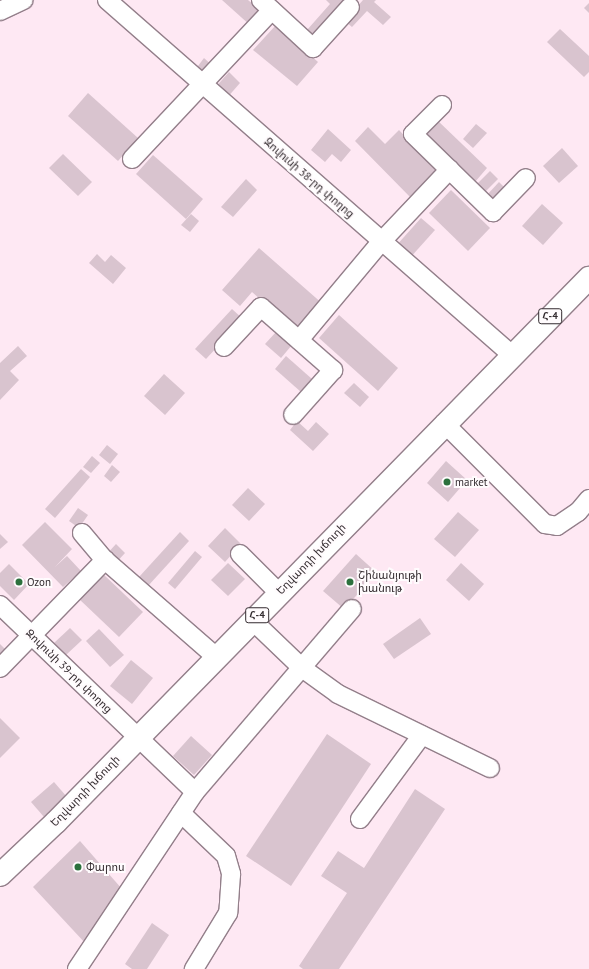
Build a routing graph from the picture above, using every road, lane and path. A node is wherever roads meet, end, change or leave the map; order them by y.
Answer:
1 (24, 0) edge
2 (107, 0) edge
3 (266, 5) edge
4 (350, 7) dead end
5 (0, 11) edge
6 (202, 84) junction
7 (442, 105) dead end
8 (132, 159) dead end
9 (450, 169) junction
10 (526, 178) dead end
11 (381, 242) junction
12 (589, 278) edge
13 (299, 340) junction
14 (224, 347) dead end
15 (511, 354) junction
16 (293, 415) dead end
17 (444, 423) junction
18 (589, 499) edge
19 (82, 533) dead end
20 (240, 554) dead end
21 (105, 560) junction
22 (279, 593) junction
23 (0, 605) edge
24 (352, 609) dead end
25 (252, 620) junction
26 (31, 635) junction
27 (216, 658) junction
28 (0, 668) edge
29 (302, 668) junction
30 (422, 735) junction
31 (138, 737) junction
32 (490, 768) dead end
33 (195, 792) junction
34 (181, 813) junction
35 (360, 819) dead end
36 (0, 875) edge
37 (77, 969) edge
38 (194, 969) edge

1 - 5 street
2 - 6 street, Զովունի 38-րդ փողոց
3 - 4 street
3 - 6 street
6 - 8 street
6 - 11 street, Զովունի 38-րդ փողոց
7 - 9 street
9 - 10 street
9 - 11 street
11 - 13 street
11 - 15 street, Զովունի 38-րդ փողոց
12 - 15 main road, Եղվարդի խճուղի / Հ-4
13 - 14 street
13 - 16 street
15 - 17 main road, Եղվարդի խճուղի / Հ-4
17 - 18 street
17 - 22 main road, Եղվարդի խճուղի / Հ-4
19 - 21 street
20 - 22 street
21 - 26 street
21 - 27 street
22 - 25 main road, Եղվարդի խճուղի / Հ-4
23 - 26 street, Զովունի 39-րդ փողոց
24 - 29 street
25 - 27 main road, Եղվարդի խճուղի / Հ-4
25 - 29 street
26 - 28 street
26 - 31 street, Զովունի 39-րդ փողոց
27 - 31 main road, Եղվարդի խճուղի / Հ-4
29 - 30 street
29 - 33 street
30 - 32 street
30 - 35 street
31 - 33 street, Զովունի 39-րդ փողոց
31 - 36 main road, Եղվարդի խճուղի / Հ-4
33 - 34 street
34 - 37 street
34 - 38 street

